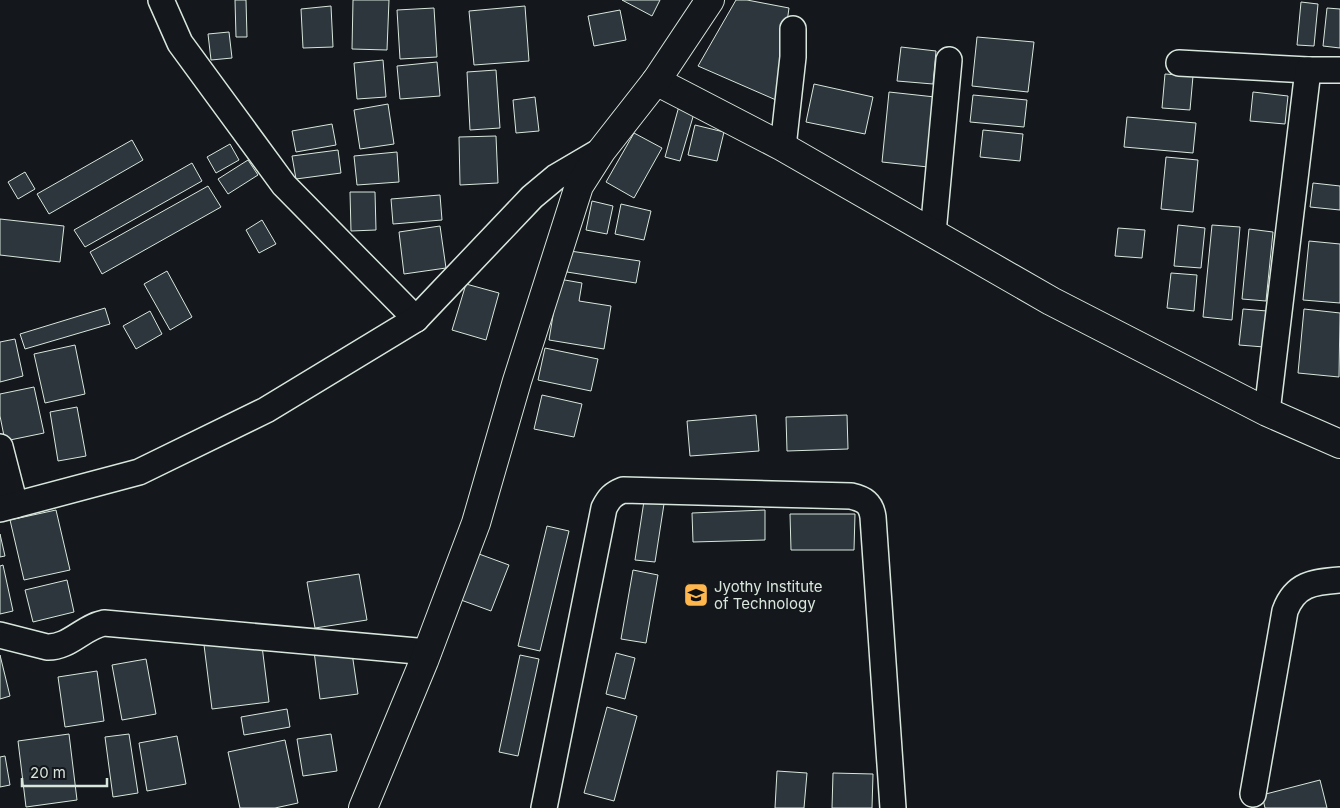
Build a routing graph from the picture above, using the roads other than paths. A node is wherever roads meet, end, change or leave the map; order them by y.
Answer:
1 (161, 0) edge
2 (710, 0) edge
3 (793, 30) dead end
4 (949, 60) dead end
5 (1178, 63) dead end
6 (1308, 70) junction
7 (1340, 70) edge
8 (656, 81) junction
9 (783, 147) junction
10 (602, 150) junction
11 (933, 233) junction
12 (416, 319) junction
13 (1267, 412) junction
14 (1340, 444) edge
15 (0, 446) edge
16 (7, 507) edge
17 (1340, 580) edge
18 (0, 635) edge
19 (428, 652) junction
20 (1252, 794) dead end
21 (363, 808) edge
22 (544, 808) edge
23 (893, 808) edge

1 - 12 street
2 - 8 main road
3 - 9 street
4 - 11 street
5 - 6 street
6 - 7 street
6 - 13 street
8 - 9 main road
8 - 10 main road
9 - 11 main road
10 - 12 street
10 - 19 main road
11 - 13 main road
12 - 16 street
13 - 14 main road
15 - 16 street
17 - 20 street
18 - 19 street
19 - 21 main road
22 - 23 street

